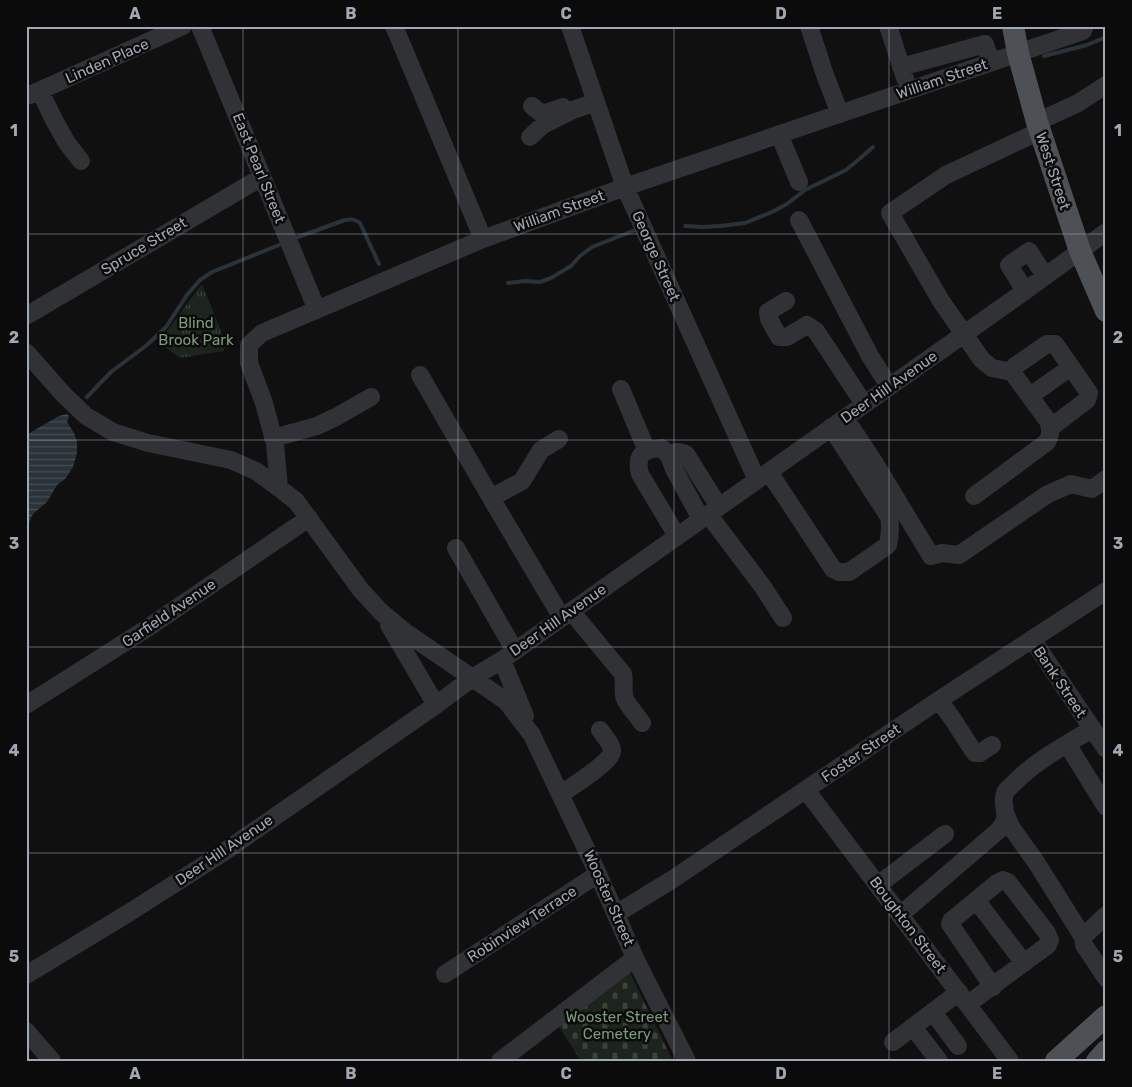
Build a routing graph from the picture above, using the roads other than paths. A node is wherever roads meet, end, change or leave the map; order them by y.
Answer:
1 (183, 26) edge
2 (200, 26) edge
3 (394, 26) edge
4 (570, 26) edge
5 (808, 26) edge
6 (888, 26) edge
7 (1013, 26) edge
8 (1085, 26) edge
9 (1018, 53) junction
10 (991, 62) junction
11 (901, 67) junction
12 (1106, 85) edge
13 (909, 90) junction
14 (596, 102) junction
15 (532, 106) dead end
16 (572, 110) junction
17 (840, 114) junction
18 (1038, 127) junction
19 (779, 134) junction
20 (530, 137) dead end
21 (81, 161) dead end
22 (262, 177) junction
23 (799, 182) dead end
24 (625, 187) junction
25 (799, 220) dead end
26 (1106, 232) edge
27 (483, 240) junction
28 (1080, 252) junction
29 (1045, 276) junction
30 (1025, 291) junction
31 (786, 301) dead end
32 (1105, 309) edge
33 (317, 310) junction
34 (26, 316) edge
35 (963, 334) junction
36 (26, 352) edge
37 (1071, 368) junction
38 (1012, 372) junction
39 (420, 375) dead end
40 (889, 386) junction
41 (621, 389) dead end
42 (1030, 396) junction
43 (371, 397) dead end
44 (864, 404) junction
45 (838, 423) junction
46 (1050, 428) junction
47 (273, 438) junction
48 (559, 439) dead end
49 (644, 453) junction
50 (763, 476) junction
51 (1106, 479) edge
52 (279, 488) junction
53 (974, 496) dead end
54 (491, 498) junction
55 (710, 513) junction
56 (310, 518) junction
57 (677, 536) junction
58 (456, 548) dead end
59 (1106, 591) edge
60 (381, 612) junction
61 (566, 615) junction
62 (783, 618) dead end
63 (1032, 639) junction
64 (509, 655) junction
65 (472, 678) junction
66 (939, 700) junction
67 (26, 705) edge
68 (436, 705) junction
69 (642, 723) dead end
70 (1092, 729) junction
71 (600, 730) dead end
72 (532, 735) junction
73 (1067, 744) junction
74 (992, 745) dead end
75 (1106, 750) edge
76 (806, 790) junction
77 (561, 794) junction
78 (1106, 807) edge
79 (1006, 815) junction
80 (945, 834) dead end
81 (598, 874) junction
82 (878, 885) junction
83 (976, 900) junction
84 (616, 914) junction
85 (900, 915) junction
86 (1106, 915) edge
87 (1083, 937) junction
88 (635, 958) junction
89 (1024, 963) junction
90 (445, 974) dead end
91 (26, 975) edge
92 (1106, 978) edge
93 (993, 986) junction
94 (963, 998) junction
95 (933, 1012) junction
96 (1106, 1016) edge
97 (913, 1027) junction
98 (26, 1031) edge
99 (893, 1042) dead end
100 (958, 1046) dead end
101 (1106, 1051) edge
102 (52, 1061) edge
103 (500, 1061) edge
104 (687, 1061) edge
105 (939, 1061) edge
106 (1010, 1061) edge
107 (1056, 1061) edge
108 (1097, 1061) edge

1 - 21 street, Linden Place
2 - 22 street, East Pearl Street
3 - 27 street
4 - 14 street, George Street
5 - 17 street
6 - 11 street
7 - 9 main road, West Street
8 - 9 street, William Street
9 - 10 street, William Street
9 - 18 main road, West Street
10 - 11 street
10 - 13 street, William Street
11 - 13 street
12 - 18 street
13 - 17 street, William Street
14 - 16 street
14 - 24 street, George Street
15 - 16 street
16 - 20 street
17 - 19 street, William Street
18 - 28 main road, West Street
18 - 35 street
19 - 23 street
19 - 24 street, William Street
22 - 33 street, East Pearl Street
22 - 34 street, Spruce Street
24 - 27 street, William Street
24 - 50 street, George Street
25 - 40 street
26 - 28 street, Deer Hill Avenue
27 - 33 street, William Street
28 - 29 street, Deer Hill Avenue
28 - 32 main road, West Street
29 - 30 street, Deer Hill Avenue
29 - 30 street
30 - 35 street, Deer Hill Avenue
31 - 44 street
33 - 47 street, William Street
35 - 38 street
35 - 40 street, Deer Hill Avenue
36 - 52 street
37 - 38 street
37 - 42 street
37 - 46 street
38 - 42 street
39 - 54 street
40 - 44 street, Deer Hill Avenue
41 - 49 street
42 - 46 street
43 - 47 street
44 - 45 street, Deer Hill Avenue
45 - 50 street, Deer Hill Avenue
45 - 50 street, George Street
45 - 51 street
46 - 53 street
47 - 52 street, William Street
48 - 54 street
49 - 55 street
49 - 57 street
50 - 55 street, Deer Hill Avenue
52 - 56 street
54 - 61 street
55 - 57 street, Deer Hill Avenue
55 - 62 street
56 - 60 street
56 - 67 street, Garfield Avenue
57 - 61 street, Deer Hill Avenue
58 - 64 street, Wooster Street
59 - 63 street, Foster Street
60 - 65 street, Wooster Street
60 - 68 street
61 - 64 street, Deer Hill Avenue
61 - 69 street
63 - 66 street, Foster Street
63 - 70 street, Bank Street
64 - 65 street, Deer Hill Avenue
64 - 72 street, Wooster Street
65 - 68 street, Deer Hill Avenue
65 - 72 street, Wooster Street
66 - 74 street
66 - 76 street, Foster Street
68 - 91 street, Deer Hill Avenue
70 - 73 street
70 - 75 street, Bank Street
71 - 77 street
72 - 77 street, Wooster Street
73 - 78 street
73 - 79 street
76 - 82 street, Boughton Street
76 - 84 street, Foster Street
77 - 81 street, Wooster Street
79 - 85 street
79 - 87 street
80 - 82 street
81 - 84 street, Wooster Street
81 - 90 street, Robinview Terrace
82 - 85 street, Boughton Street
83 - 89 street
83 - 89 street
83 - 93 street
84 - 88 street, Wooster Street
85 - 94 street, Boughton Street
86 - 87 street
87 - 92 street
88 - 103 street
88 - 104 street, Wooster Street
89 - 93 street
93 - 94 street
94 - 95 street
94 - 106 street, Boughton Street
95 - 97 street
95 - 100 street
96 - 107 main road
97 - 99 street
97 - 105 street
98 - 102 street
101 - 108 main road

